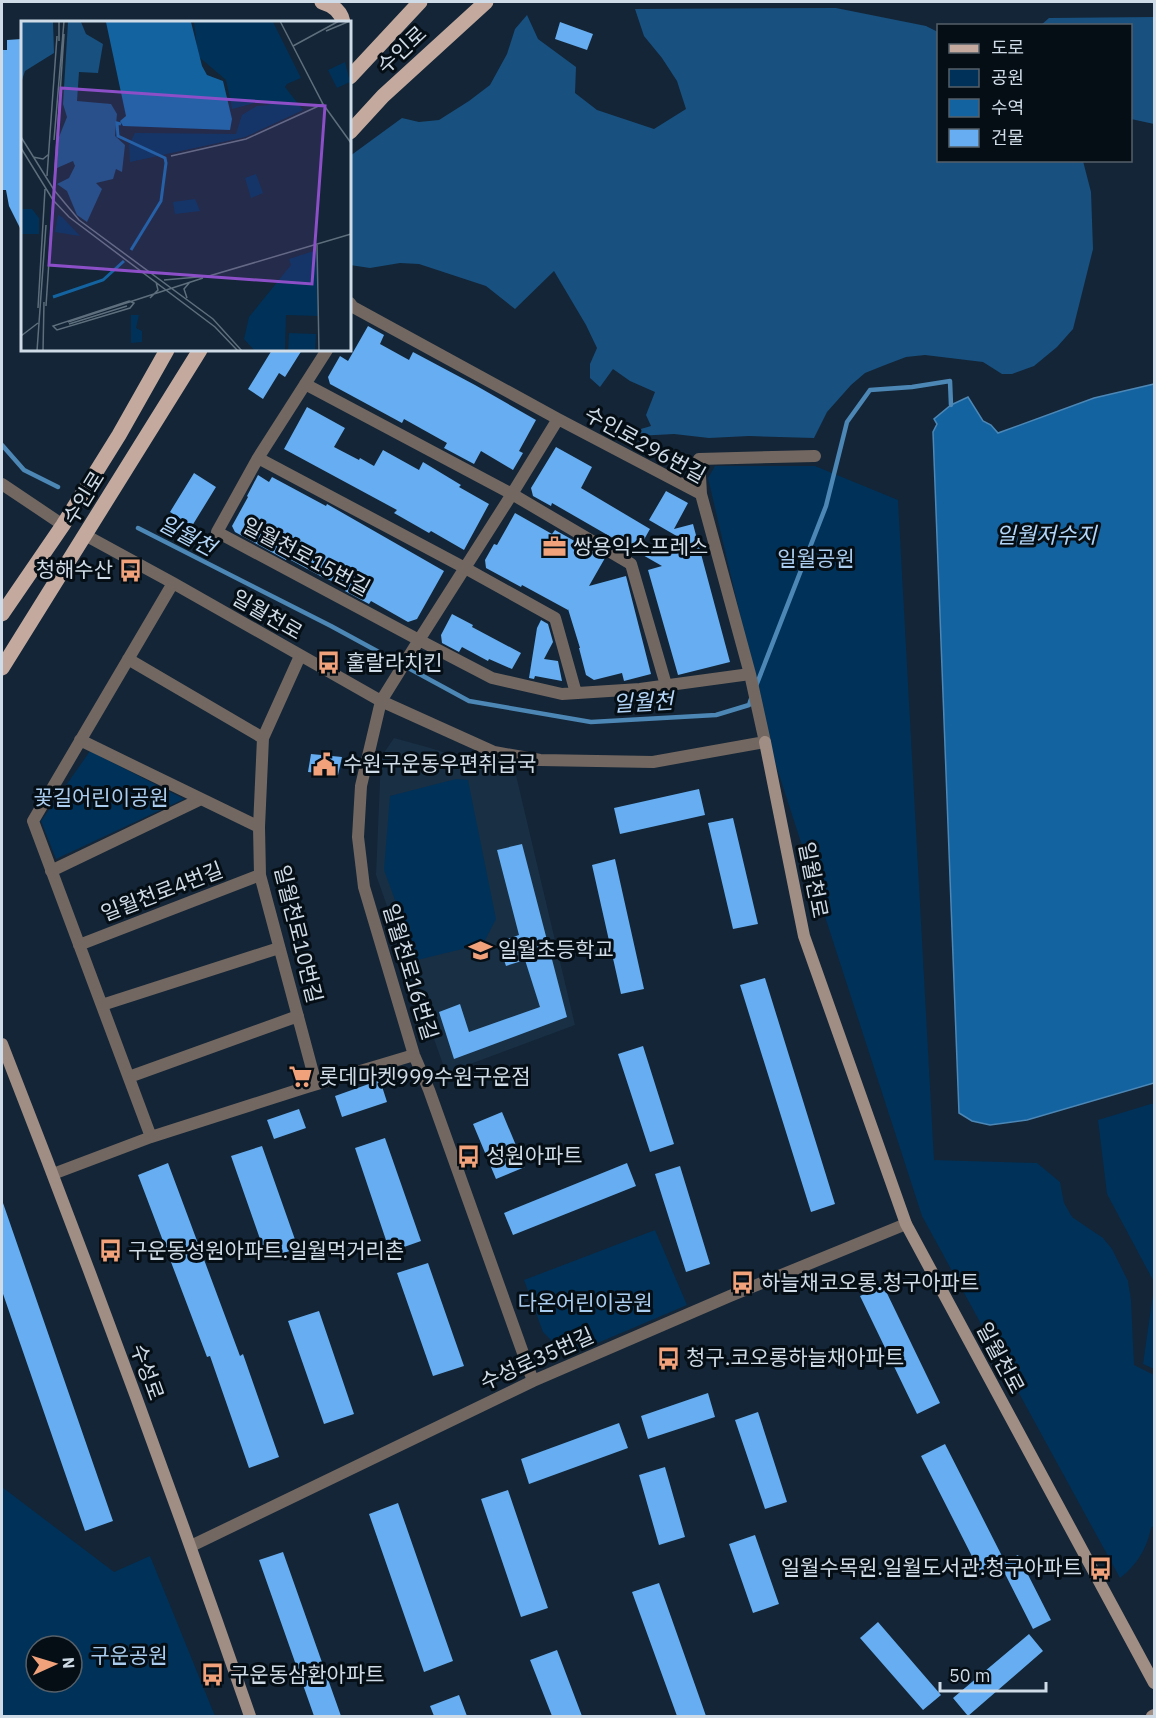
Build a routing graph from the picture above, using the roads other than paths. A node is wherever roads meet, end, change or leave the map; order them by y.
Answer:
1 (322, 2) edge
2 (420, 2) edge
3 (486, 2) edge
4 (343, 21) edge
5 (351, 76) edge
6 (351, 131) edge
7 (351, 308) edge
8 (165, 351) edge
9 (199, 351) edge
10 (326, 351) edge
11 (305, 384) junction
12 (558, 418) junction
13 (815, 456) dead end
14 (258, 458) junction
15 (2, 484) edge
16 (512, 494) junction
17 (701, 494) junction
18 (63, 525) junction
19 (85, 535) junction
20 (465, 568) junction
21 (173, 583) junction
22 (2, 614) edge
23 (419, 640) junction
24 (300, 656) junction
25 (128, 659) junction
26 (2, 668) edge
27 (750, 674) junction
28 (666, 686) junction
29 (576, 693) junction
30 (381, 701) junction
31 (263, 738) junction
32 (80, 740) junction
33 (765, 742) junction
34 (201, 799) junction
35 (259, 827) junction
36 (51, 871) junction
37 (260, 875) junction
38 (79, 945) junction
39 (279, 948) junction
40 (102, 1005) junction
41 (298, 1016) junction
42 (2, 1044) edge
43 (414, 1055) junction
44 (129, 1077) junction
45 (316, 1084) junction
46 (151, 1137) junction
47 (53, 1174) junction
48 (906, 1224) junction
49 (534, 1381) junction
50 (191, 1545) junction
51 (1155, 1683) edge
52 (250, 1716) edge

1 - 4 main road
2 - 5 main road, 수인로
3 - 6 main road, 수인로
7 - 12 street, 수인로296번길
8 - 18 main road, 수인로
9 - 19 main road, 수인로
10 - 11 street, 일월천로15번길
11 - 14 street, 일월천로15번길
11 - 16 street
12 - 16 street
12 - 17 street, 수인로296번길
13 - 17 street
14 - 20 street
14 - 23 street, 일월천로15번길
15 - 18 street
16 - 20 street
16 - 28 street
17 - 27 street, 수인로296번길
18 - 22 main road, 수인로
19 - 21 street, 일월천로
19 - 26 main road, 수인로
20 - 23 street
20 - 29 street
21 - 24 street, 일월천로
21 - 25 street
23 - 29 street, 일월천로15번길
23 - 30 street
24 - 30 street, 일월천로
24 - 31 street, 일월천로10번길
25 - 31 street
25 - 32 street
27 - 28 street, 일월천로15번길
27 - 33 street, 수인로296번길
28 - 29 street, 일월천로15번길
30 - 33 street, 일월천로
30 - 43 street, 일월천로16번길
31 - 35 street, 일월천로10번길
32 - 34 street
32 - 36 street
33 - 48 street, 일월천로
34 - 35 street
34 - 36 street
35 - 37 street, 일월천로10번길
36 - 38 street
37 - 38 street, 일월천로4번길
37 - 39 street, 일월천로10번길
38 - 40 street
39 - 40 street
39 - 41 street, 일월천로10번길
40 - 44 street
41 - 44 street
41 - 45 street, 일월천로10번길
42 - 47 street, 수성로
43 - 45 street
43 - 49 street, 일월천로16번길
44 - 46 street
45 - 46 street
46 - 47 street
47 - 50 street, 수성로
48 - 49 street, 수성로35번길
48 - 51 street, 일월천로
49 - 50 street, 수성로35번길
50 - 52 street, 수성로

